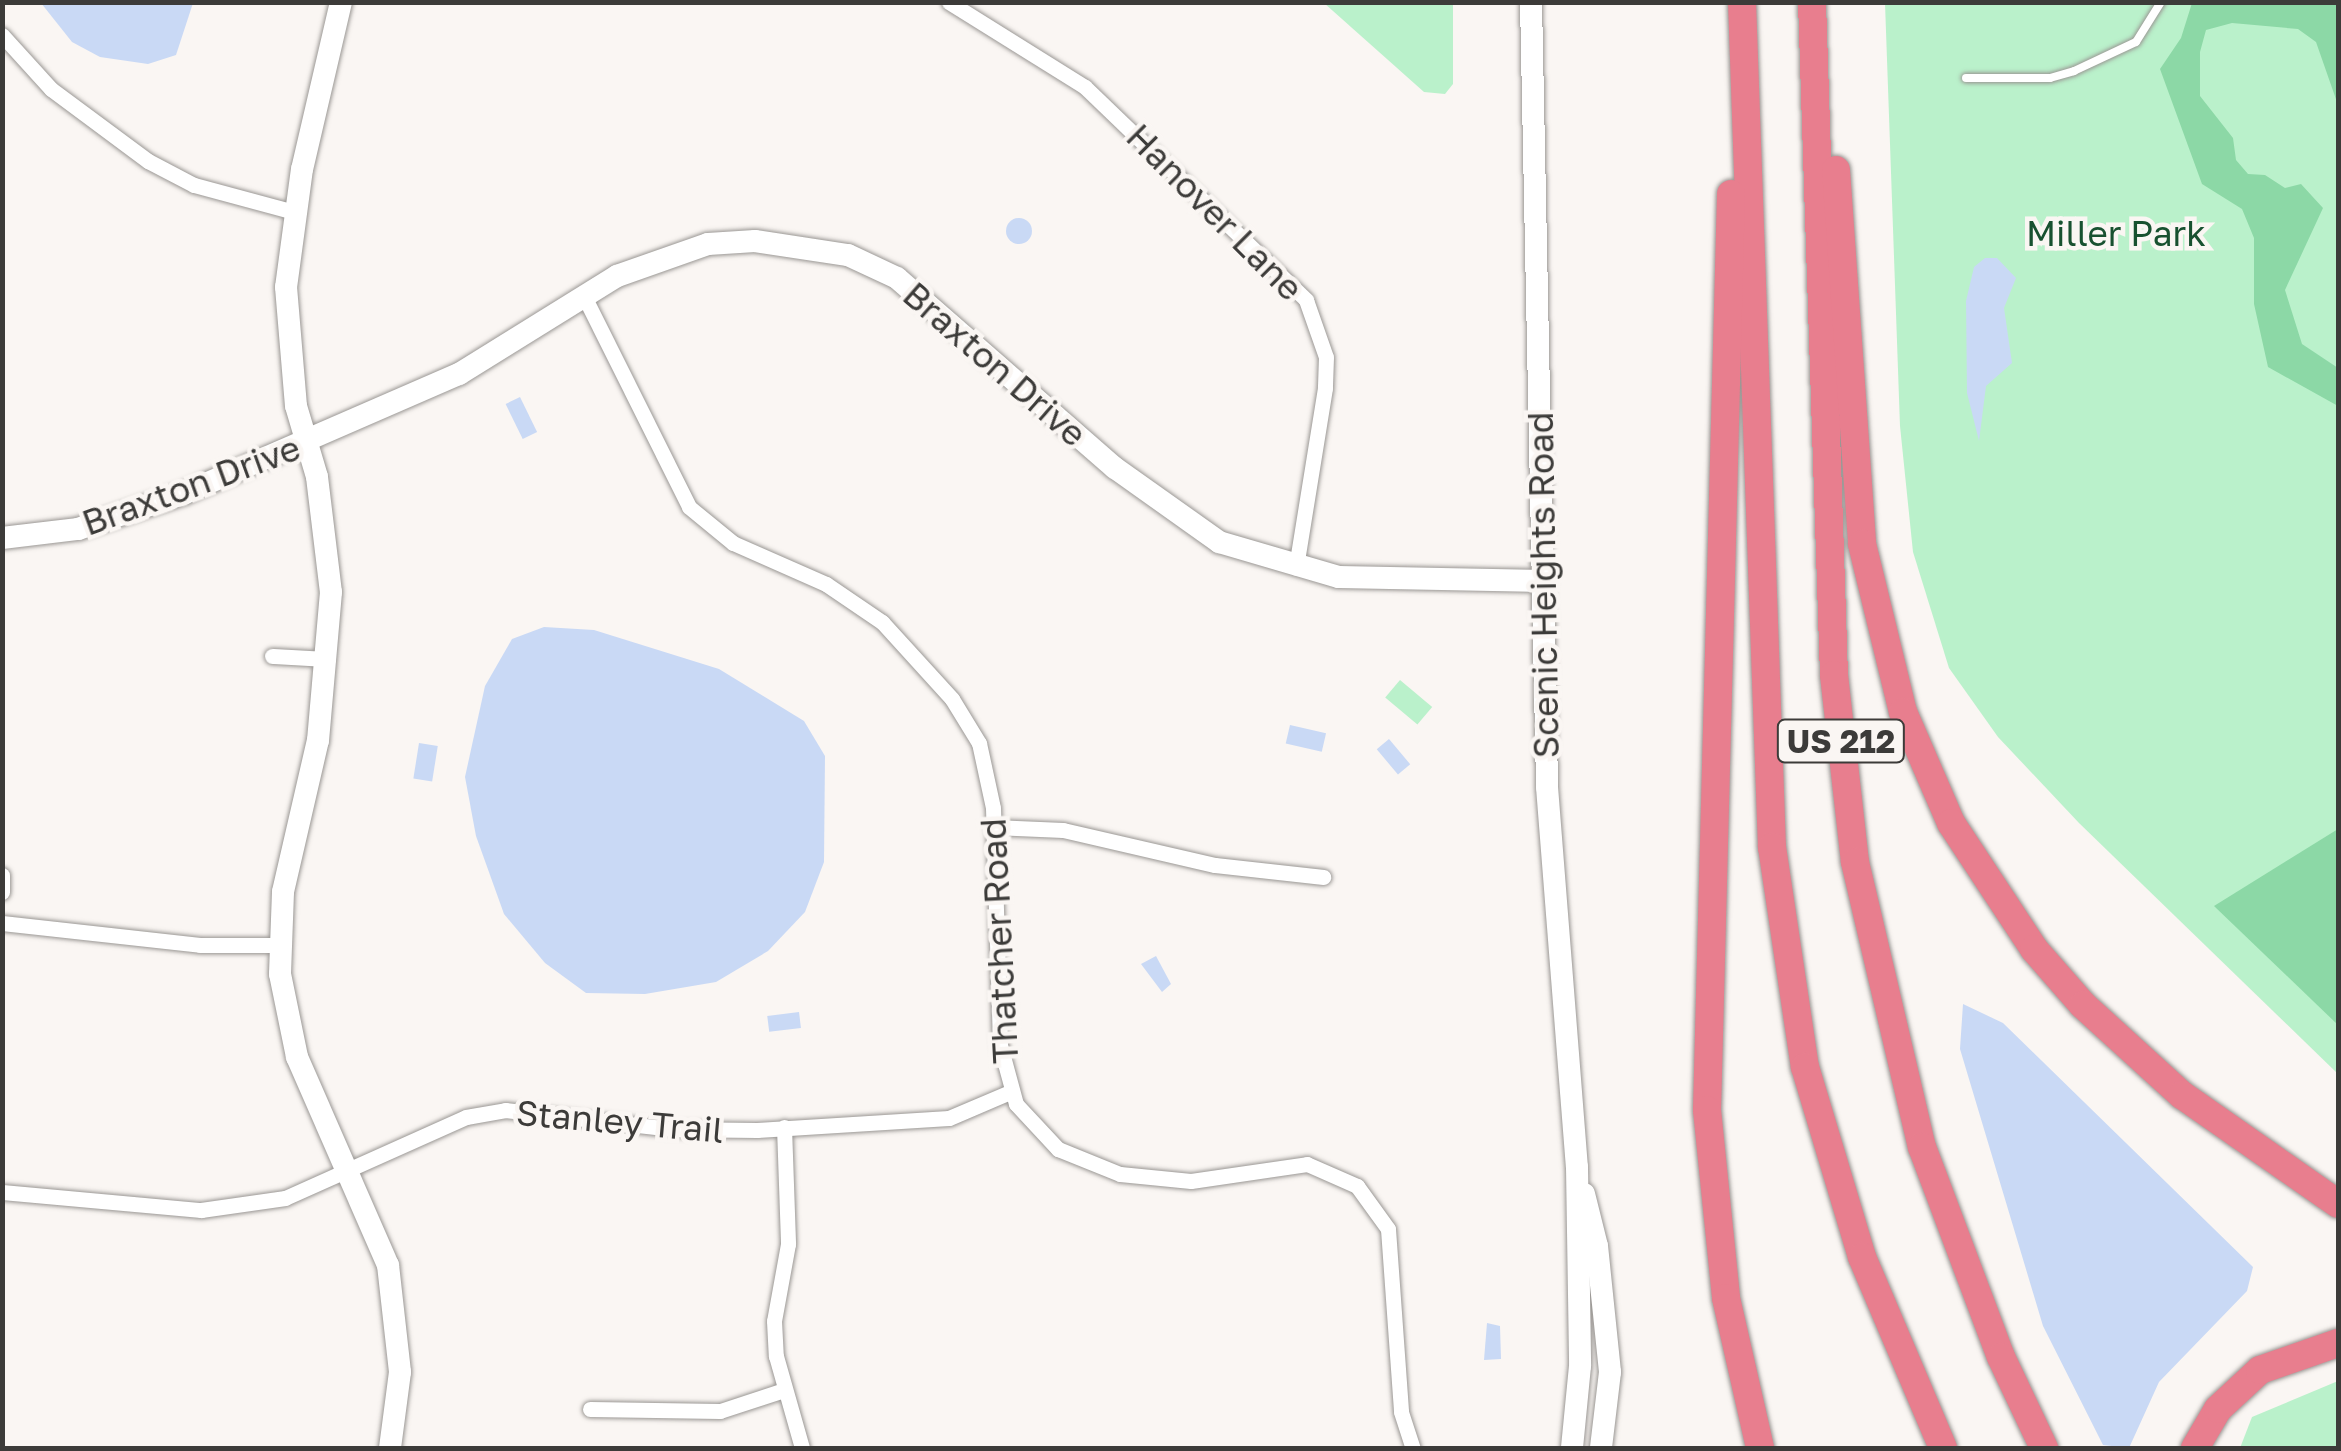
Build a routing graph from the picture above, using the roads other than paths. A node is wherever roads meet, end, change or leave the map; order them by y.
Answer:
1 (341, 2) edge
2 (949, 2) edge
3 (1531, 2) edge
4 (1739, 2) edge
5 (1812, 2) edge
6 (1828, 2) edge
7 (2161, 2) edge
8 (2, 34) edge
9 (1966, 78) dead end
10 (294, 212) junction
11 (586, 298) junction
12 (307, 443) junction
13 (2, 538) edge
14 (1296, 568) junction
15 (1544, 580) junction
16 (272, 656) dead end
17 (328, 659) junction
18 (993, 827) junction
19 (2, 875) edge
20 (1323, 878) dead end
21 (2, 892) edge
22 (2, 923) edge
23 (280, 945) junction
24 (1010, 1092) junction
25 (784, 1128) junction
26 (1577, 1167) junction
27 (348, 1172) junction
28 (2, 1192) edge
29 (2338, 1204) edge
30 (2338, 1343) edge
31 (784, 1390) junction
32 (590, 1409) dead end
33 (390, 1448) edge
34 (802, 1448) edge
35 (1413, 1448) edge
36 (1572, 1448) edge
37 (1601, 1448) edge
38 (1760, 1448) edge
39 (1943, 1448) edge
40 (2044, 1448) edge
41 (2195, 1448) edge

1 - 10 street
2 - 14 street, Hanover Lane
3 - 15 street, Scenic Heights Road
4 - 38 highway
4 - 39 highway, US 212
5 - 40 highway, US 212
6 - 29 highway
7 - 9 lane
8 - 10 street
10 - 12 street
11 - 12 street, Braxton Drive
11 - 14 street, Braxton Drive
11 - 18 street, Thatcher Road
12 - 13 street, Braxton Drive
12 - 17 street
14 - 15 street, Braxton Drive
15 - 26 street, Scenic Heights Road
16 - 17 street
17 - 23 street
18 - 20 street
18 - 24 street, Thatcher Road
19 - 21 street
22 - 23 street
23 - 27 street
24 - 25 street, Stanley Trail
24 - 35 street, Thatcher Road
25 - 27 street, Stanley Trail
25 - 31 street
26 - 36 street, Scenic Heights Road
26 - 37 street, Scenic Heights Road
27 - 28 street, Stanley Trail
27 - 33 street
30 - 41 highway
31 - 32 street
31 - 34 street

